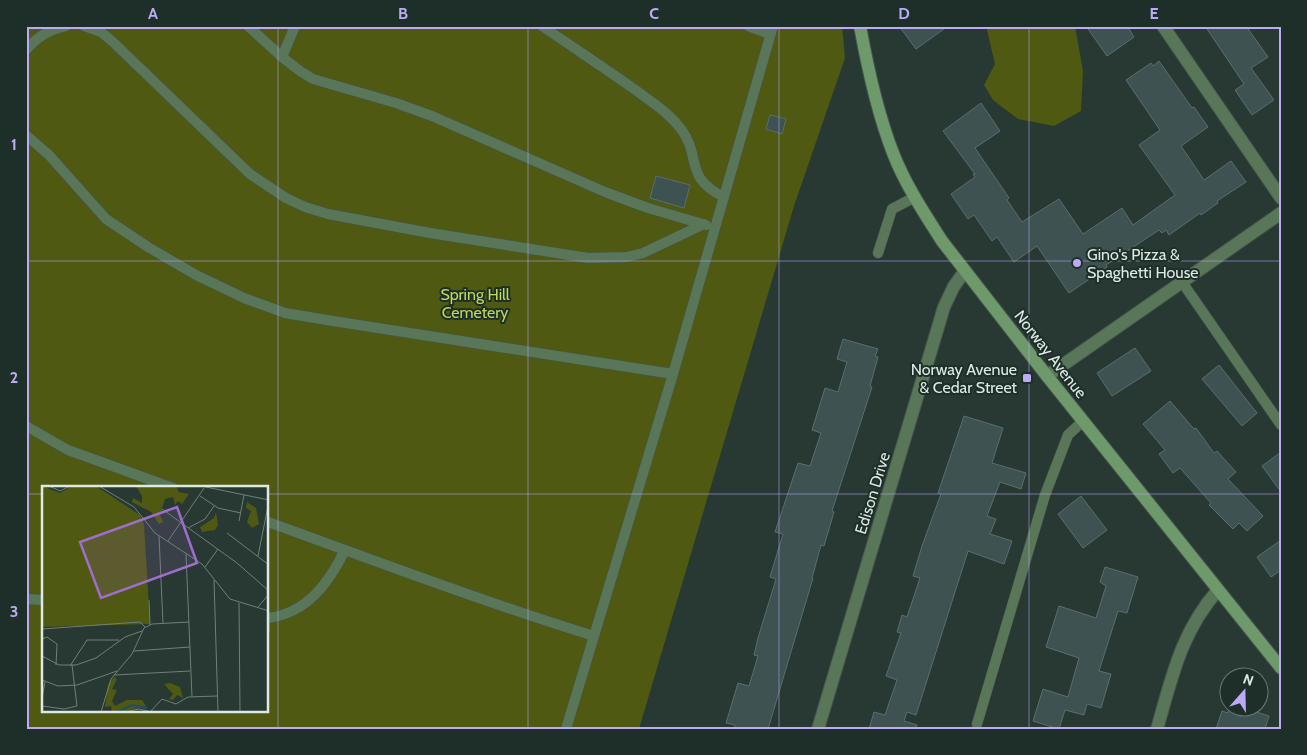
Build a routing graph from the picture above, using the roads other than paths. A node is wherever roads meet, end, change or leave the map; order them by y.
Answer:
1 (66, 26) edge
2 (84, 26) edge
3 (248, 26) edge
4 (295, 26) edge
5 (542, 26) edge
6 (748, 26) edge
7 (860, 26) edge
8 (1163, 26) edge
9 (772, 30) edge
10 (26, 50) edge
11 (282, 57) junction
12 (26, 135) edge
13 (724, 197) junction
14 (915, 197) junction
15 (1281, 198) edge
16 (1281, 212) edge
17 (704, 224) junction
18 (714, 227) junction
19 (878, 253) dead end
20 (965, 271) junction
21 (1182, 282) junction
22 (673, 374) junction
23 (1047, 376) junction
24 (1083, 421) junction
25 (1281, 425) edge
26 (26, 426) edge
27 (167, 486) edge
28 (269, 522) edge
29 (345, 550) junction
30 (1218, 590) junction
31 (26, 599) edge
32 (42, 600) edge
33 (269, 618) edge
34 (594, 636) junction
35 (1281, 668) edge
36 (977, 724) dead end
37 (566, 729) edge
38 (818, 729) edge
39 (1157, 729) edge

1 - 10 lane
2 - 17 lane
3 - 11 lane
4 - 11 lane
5 - 13 lane
6 - 9 lane
7 - 14 main road, Norway Avenue
8 - 15 street
9 - 13 lane
11 - 17 lane
12 - 22 lane
13 - 18 lane
14 - 19 lane
14 - 20 main road, Norway Avenue
16 - 21 street
17 - 18 lane
18 - 22 lane
20 - 23 main road, Norway Avenue
20 - 38 street, Edison Drive
21 - 23 street
21 - 25 lane
22 - 34 lane
23 - 24 main road, Norway Avenue
24 - 30 main road, Norway Avenue
24 - 36 lane
26 - 27 lane
28 - 29 lane
29 - 33 lane
29 - 34 lane
30 - 35 main road, Norway Avenue
30 - 39 street
31 - 32 lane
34 - 37 lane

